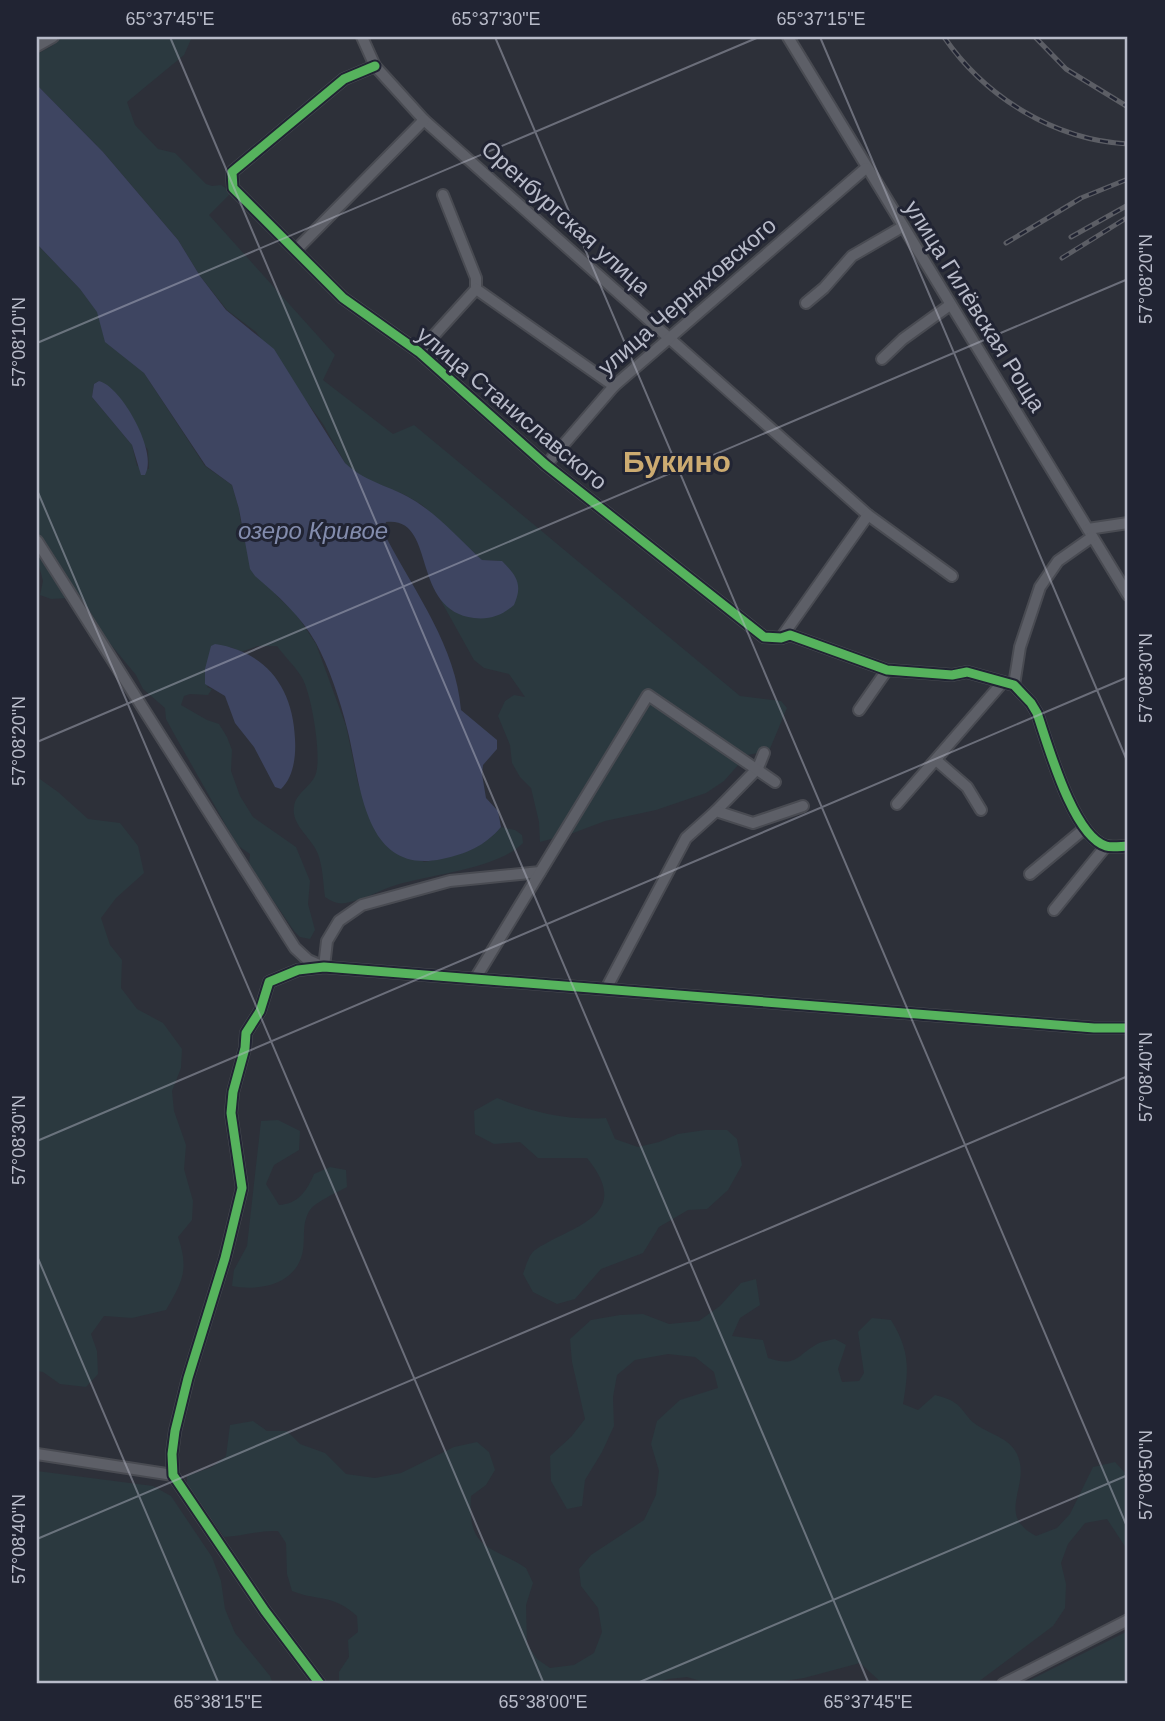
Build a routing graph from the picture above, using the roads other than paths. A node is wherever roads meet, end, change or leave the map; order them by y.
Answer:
1 (54, 37) edge
2 (362, 37) edge
3 (788, 37) edge
4 (37, 46) edge
5 (375, 66) junction
6 (424, 120) junction
7 (866, 168) junction
8 (443, 195) dead end
9 (902, 227) junction
10 (296, 250) junction
11 (476, 289) junction
12 (806, 303) dead end
13 (950, 304) junction
14 (668, 338) junction
15 (419, 352) junction
16 (882, 359) dead end
17 (614, 386) junction
18 (546, 465) junction
19 (868, 515) junction
20 (1128, 523) edge
21 (1090, 533) junction
22 (37, 541) edge
23 (952, 576) dead end
24 (1128, 596) edge
25 (781, 638) junction
26 (887, 670) junction
27 (1003, 682) junction
28 (1014, 685) junction
29 (859, 710) dead end
30 (764, 753) dead end
31 (936, 760) junction
32 (757, 769) junction
33 (775, 782) dead end
34 (897, 804) dead end
35 (803, 806) dead end
36 (981, 810) dead end
37 (716, 811) junction
38 (1084, 829) junction
39 (1106, 846) junction
40 (1128, 846) edge
41 (540, 872) junction
42 (1030, 874) dead end
43 (1054, 910) dead end
44 (324, 967) junction
45 (475, 979) junction
46 (606, 989) junction
47 (1128, 1028) edge
48 (37, 1454) edge
49 (173, 1475) junction
50 (1128, 1620) edge
51 (320, 1684) edge
52 (1003, 1684) edge

1 - 4 street
2 - 5 street, Оренбургская улица
3 - 7 street, улица Гилёвская Роща
5 - 6 street, Оренбургская улица
5 - 10 street, улица Станиславского
6 - 10 street
6 - 14 street, Оренбургская улица
7 - 9 street, улица Гилёвская Роща
7 - 14 street, улица Черняховского
8 - 11 street
9 - 12 street
9 - 13 street, улица Гилёвская Роща
10 - 15 street, улица Станиславского
11 - 15 street
11 - 17 street
13 - 16 street
13 - 21 street, улица Гилёвская Роща
14 - 17 street, улица Черняховского
14 - 19 street, Оренбургская улица
15 - 18 street, улица Станиславского
17 - 18 street, улица Черняховского
18 - 25 street, улица Станиславского
19 - 23 street, Оренбургская улица
19 - 25 street
20 - 21 street
21 - 24 street, улица Гилёвская Роща
21 - 28 street
22 - 44 street
25 - 26 street, улица Станиславского
26 - 27 street, улица Станиславского
26 - 29 street
27 - 28 street, улица Станиславского
27 - 31 street
28 - 38 street
30 - 32 street
31 - 34 street
31 - 36 street
32 - 33 street
32 - 37 street
32 - 41 street
35 - 37 street
37 - 46 street
38 - 39 street
38 - 42 street
39 - 40 street
39 - 43 street
41 - 44 street
41 - 45 street
44 - 45 street
44 - 49 street
45 - 46 street
46 - 47 street
48 - 49 street
49 - 51 street
50 - 52 street

